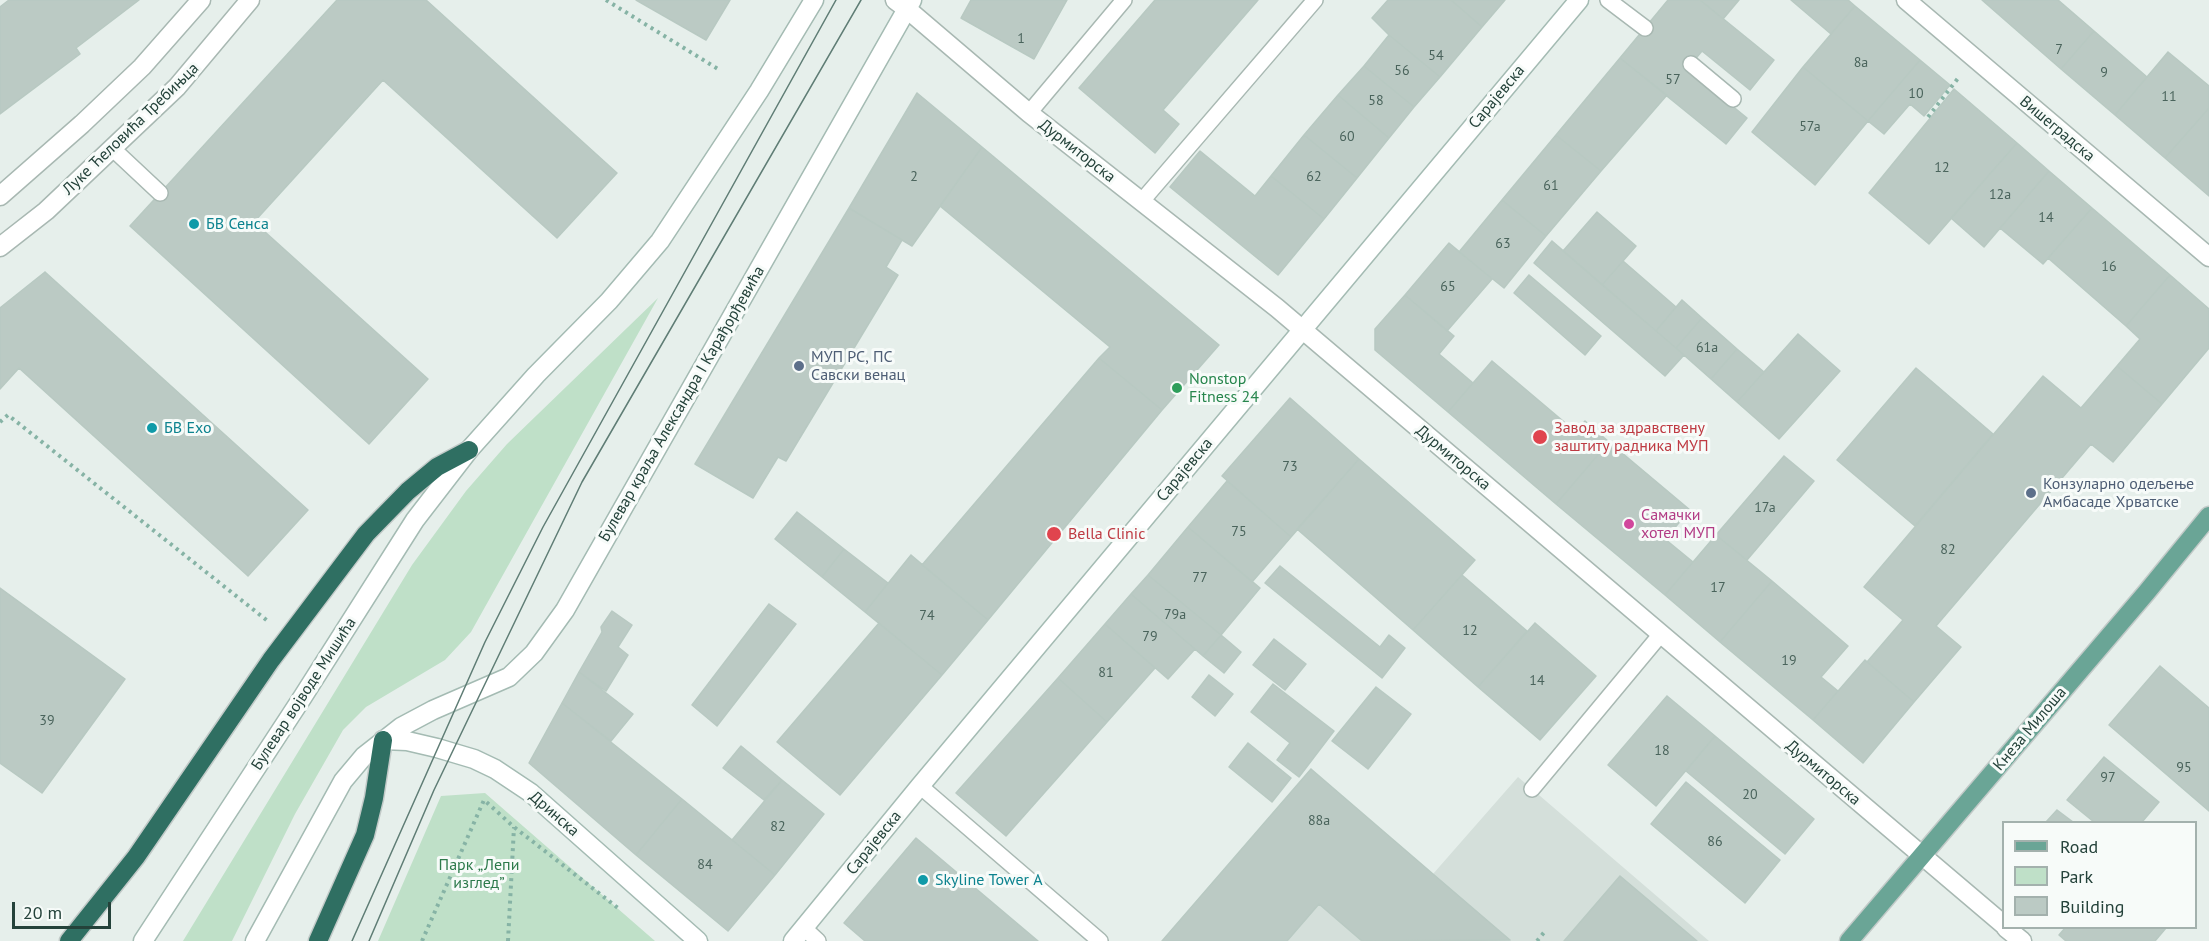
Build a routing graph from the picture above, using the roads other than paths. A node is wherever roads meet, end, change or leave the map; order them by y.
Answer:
1 (201, 0) edge
2 (250, 0) edge
3 (814, 0) edge
4 (1124, 0) edge
5 (1315, 0) edge
6 (1579, 0) edge
7 (1608, 0) edge
8 (1906, 0) edge
9 (905, 3) edge
10 (1645, 28) dead end
11 (1691, 64) dead end
12 (1733, 99) dead end
13 (1029, 113) junction
14 (113, 149) junction
15 (159, 193) dead end
16 (0, 196) edge
17 (1141, 202) junction
18 (0, 247) edge
19 (2209, 257) edge
20 (1302, 330) junction
21 (469, 450) junction
22 (2209, 516) edge
23 (1661, 634) junction
24 (383, 740) junction
25 (920, 786) junction
26 (1532, 789) dead end
27 (1922, 857) junction
28 (2002, 924) edge
29 (2008, 929) edge
30 (805, 937) edge
31 (69, 941) edge
32 (143, 941) edge
33 (255, 941) edge
34 (318, 941) edge
35 (698, 941) edge
36 (1100, 941) edge
37 (1849, 941) edge
38 (2022, 941) edge

1 - 16 street
2 - 14 street, Луке Ћеловића Требињца
3 - 21 street
4 - 13 lane
5 - 17 lane
6 - 20 street, Сарајевска
7 - 10 lane
8 - 19 street, Вишеградска
9 - 13 street, Дурмиторска
9 - 24 street, Булевар краља Александра I Карађорђевића
11 - 12 lane
13 - 17 street, Дурмиторска
14 - 15 lane
14 - 18 street, Луке Ћеловића Требињца
17 - 20 street, Дурмиторска
20 - 23 street, Дурмиторска
20 - 25 street, Сарајевска
21 - 31 highway
21 - 32 street, Булевар војводе Мишића
22 - 27 main road, Кнеза Милоша
23 - 26 lane
23 - 27 street, Дурмиторска
24 - 33 street
24 - 34 highway
24 - 35 street, Дринска
25 - 30 street, Сарајевска
25 - 36 lane
27 - 28 street, Дурмиторска
27 - 37 main road, Кнеза Милоша
29 - 38 street, Дурмиторска

